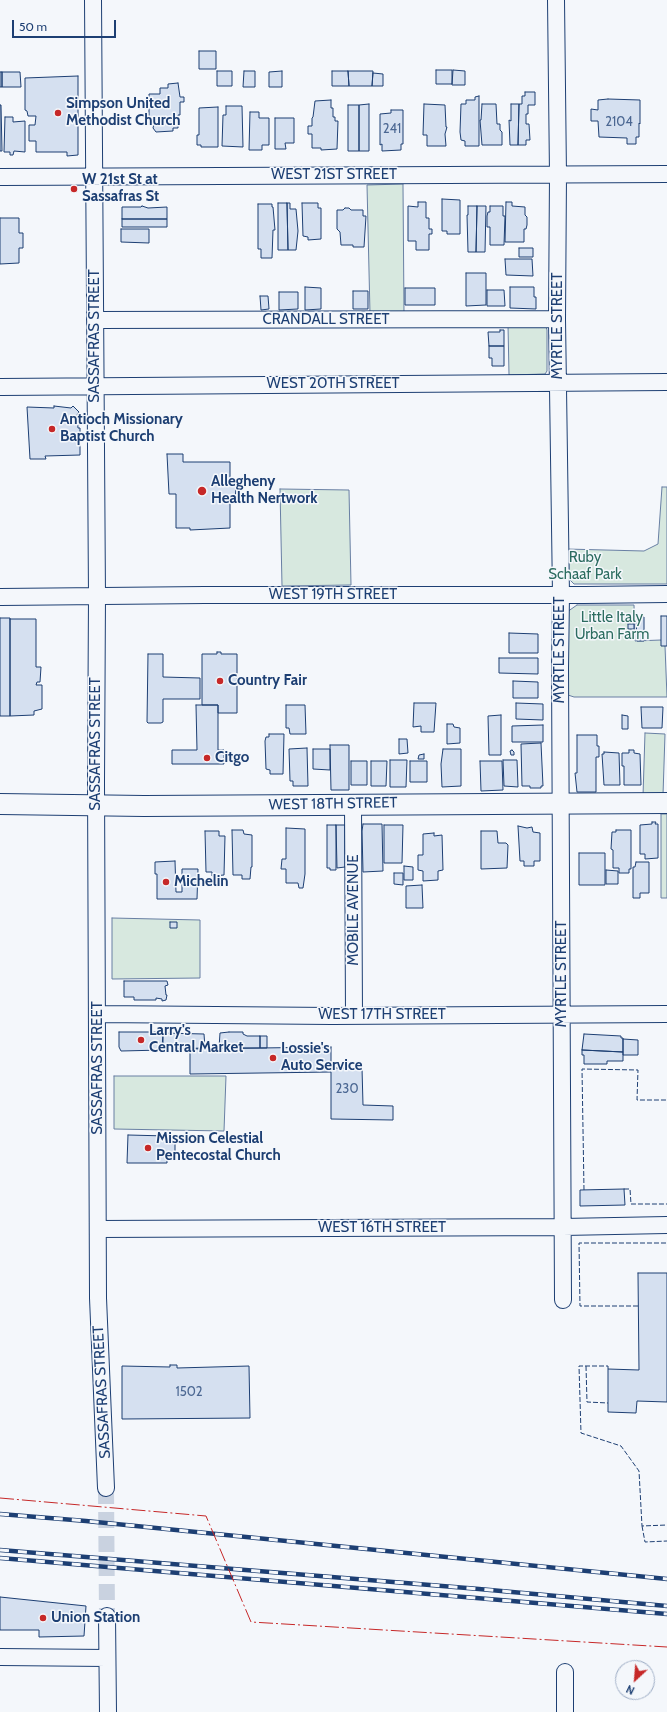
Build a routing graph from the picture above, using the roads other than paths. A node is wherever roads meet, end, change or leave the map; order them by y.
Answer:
1 (93, 0) edge
2 (556, 0) edge
3 (667, 174) edge
4 (558, 175) junction
5 (95, 176) junction
6 (0, 177) edge
7 (557, 319) junction
8 (95, 320) junction
9 (667, 382) edge
10 (558, 383) junction
11 (95, 386) junction
12 (0, 387) edge
13 (667, 594) edge
14 (561, 595) junction
15 (98, 596) junction
16 (0, 597) edge
17 (561, 803) junction
18 (667, 803) edge
19 (0, 804) edge
20 (354, 804) junction
21 (96, 805) junction
22 (98, 1014) junction
23 (562, 1014) junction
24 (667, 1014) edge
25 (354, 1016) junction
26 (667, 1225) edge
27 (563, 1227) junction
28 (98, 1229) junction
29 (563, 1300) dead end
30 (106, 1488) tunnel mouth
31 (107, 1616) tunnel mouth
32 (0, 1657) edge
33 (107, 1658) junction
34 (565, 1672) dead end
35 (108, 1712) edge
36 (565, 1712) edge

1 - 5 street, SASSAFRAS STREET
2 - 4 street, MYRTLE STREET
3 - 4 street, WEST 21ST STREET
4 - 5 street, WEST 21ST STREET
4 - 7 street, MYRTLE STREET
5 - 6 street, WEST 21ST STREET
5 - 8 street, SASSAFRAS STREET
7 - 8 street, CRANDALL STREET
7 - 10 street, MYRTLE STREET
8 - 11 street, SASSAFRAS STREET
9 - 10 street, WEST 20TH STREET
10 - 11 street, WEST 20TH STREET
10 - 14 street, MYRTLE STREET
11 - 12 street, WEST 20TH STREET
11 - 15 street, SASSAFRAS STREET
13 - 14 street, WEST 19TH STREET
14 - 15 street, WEST 19TH STREET
14 - 17 street, MYRTLE STREET
15 - 16 street, WEST 19TH STREET
15 - 21 street, SASSAFRAS STREET
17 - 18 main road, WEST 18TH STREET
17 - 20 main road, WEST 18TH STREET
17 - 23 street, MYRTLE STREET
19 - 21 main road, WEST 18TH STREET
20 - 21 main road, WEST 18TH STREET
20 - 25 street, MOBILE AVENUE
21 - 22 street, SASSAFRAS STREET
22 - 25 street, WEST 17TH STREET
22 - 28 street, SASSAFRAS STREET
23 - 24 street, WEST 17TH STREET
23 - 25 street, WEST 17TH STREET
23 - 27 street, MYRTLE STREET
26 - 27 street, WEST 16TH STREET
27 - 28 street, WEST 16TH STREET
27 - 29 street, MYRTLE STREET
28 - 30 street, SASSAFRAS STREET
31 - 33 street
32 - 33 street
33 - 35 street
34 - 36 street

